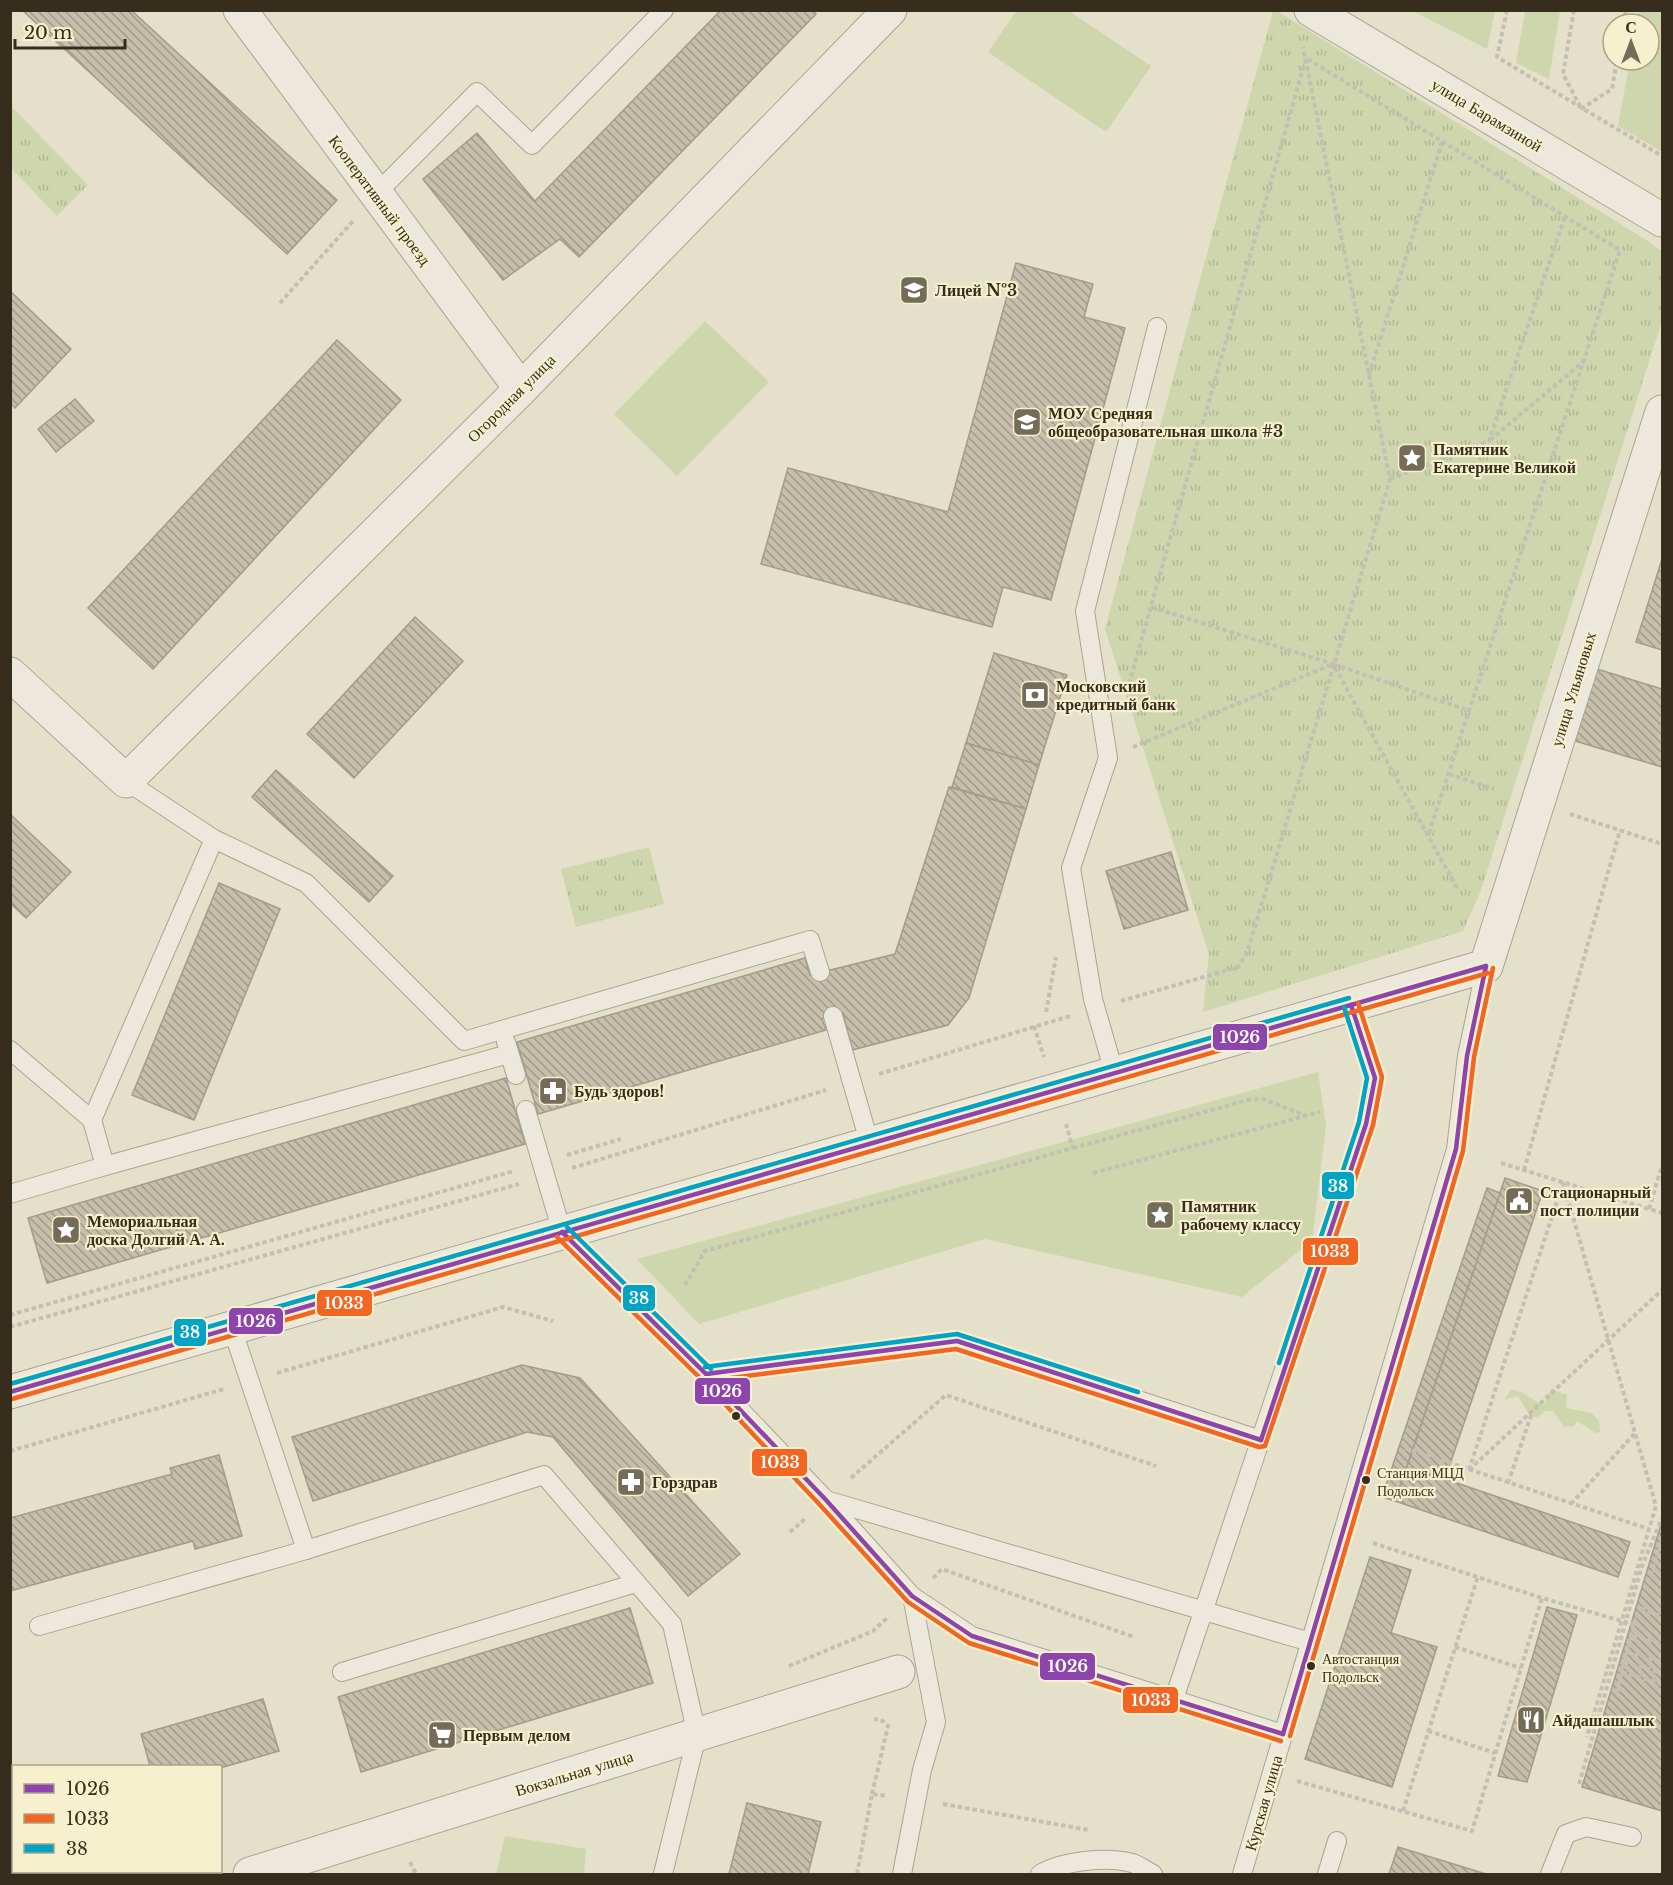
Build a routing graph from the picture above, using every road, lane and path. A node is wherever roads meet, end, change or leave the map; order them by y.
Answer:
1 (240, 10) edge
2 (664, 10) edge
3 (1507, 10) edge
4 (1574, 10) edge
5 (877, 15) edge
6 (1316, 20) edge
7 (1306, 58) junction
8 (1615, 72) edge
9 (1581, 109) junction
10 (1442, 142) junction
11 (1662, 156) edge
12 (376, 194) junction
13 (1565, 216) junction
14 (1662, 220) edge
15 (280, 303) dead end
16 (1157, 327) dead end
17 (1584, 361) junction
18 (1369, 376) junction
19 (520, 389) junction
20 (1662, 412) edge
21 (1489, 441) junction
22 (1390, 479) junction
23 (1150, 607) junction
24 (1333, 664) junction
25 (10, 674) edge
26 (1126, 693) dead end
27 (1470, 711) junction
28 (1108, 758) junction
29 (1449, 774) junction
30 (126, 781) junction
31 (1494, 789) dead end
32 (1567, 812) dead end
33 (1620, 830) junction
34 (1428, 836) junction
35 (214, 839) junction
36 (1662, 844) edge
37 (1458, 890) dead end
38 (1486, 966) junction
39 (820, 972) dead end
40 (1351, 1005) junction
41 (1096, 1008) junction
42 (833, 1016) dead end
43 (1049, 1021) dead end
44 (1034, 1026) dead end
45 (502, 1030) junction
46 (465, 1041) junction
47 (10, 1050) edge
48 (509, 1054) junction
49 (472, 1065) junction
50 (1114, 1072) junction
51 (516, 1075) dead end
52 (1056, 1090) junction
53 (526, 1110) dead end
54 (1320, 1112) dead end
55 (1306, 1116) junction
56 (92, 1120) junction
57 (621, 1139) dead end
58 (870, 1145) junction
59 (1073, 1148) junction
60 (542, 1163) junction
61 (1501, 1163) dead end
62 (1662, 1165) edge
63 (105, 1166) junction
64 (1524, 1170) junction
65 (1093, 1173) dead end
66 (1563, 1182) junction
67 (10, 1194) edge
68 (1649, 1209) junction
69 (1662, 1213) edge
70 (562, 1232) junction
71 (685, 1285) dead end
72 (1662, 1290) edge
73 (10, 1315) edge
74 (553, 1321) dead end
75 (231, 1328) junction
76 (1609, 1340) junction
77 (706, 1374) junction
78 (250, 1381) junction
79 (10, 1392) edge
80 (1532, 1412) junction
81 (1635, 1432) junction
82 (1261, 1440) junction
83 (1405, 1448) dead end
84 (10, 1451) edge
85 (1156, 1466) dead end
86 (1469, 1470) junction
87 (1508, 1483) junction
88 (826, 1500) junction
89 (1571, 1504) junction
90 (1662, 1518) edge
91 (1649, 1529) junction
92 (790, 1532) dead end
93 (1662, 1537) edge
94 (1373, 1542) dead end
95 (306, 1550) junction
96 (1640, 1566) junction
97 (1478, 1576) junction
98 (636, 1583) junction
99 (912, 1596) junction
100 (1542, 1598) junction
101 (1641, 1608) junction
102 (1204, 1611) junction
103 (1662, 1617) edge
104 (1623, 1621) junction
105 (1636, 1625) junction
106 (39, 1626) dead end
107 (1633, 1635) junction
108 (1134, 1637) dead end
109 (1310, 1642) junction
110 (1662, 1644) edge
111 (1455, 1647) junction
112 (1627, 1652) junction
113 (1624, 1662) junction
114 (1662, 1662) edge
115 (1521, 1668) junction
116 (342, 1672) dead end
117 (898, 1672) dead end
118 (1622, 1672) junction
119 (1662, 1673) edge
120 (1606, 1682) junction
121 (1662, 1684) edge
122 (1618, 1691) dead end
123 (1174, 1699) junction
124 (870, 1720) dead end
125 (1428, 1731) junction
126 (1283, 1734) junction
127 (698, 1735) junction
128 (1587, 1737) dead end
129 (1495, 1753) junction
130 (1291, 1779) dead end
131 (1579, 1784) dead end
132 (872, 1794) junction
133 (916, 1801) junction
134 (1403, 1811) junction
135 (1093, 1831) dead end
136 (1632, 1837) dead end
137 (1337, 1841) dead end
138 (250, 1875) edge
139 (663, 1875) edge
140 (857, 1875) edge
141 (902, 1875) edge
142 (1040, 1875) edge
143 (1153, 1875) edge
144 (1242, 1875) edge
145 (1328, 1875) edge
146 (1550, 1875) edge

1 - 12 street, Кооперативный проезд
2 - 12 lane
3 - 9 path
4 - 9 path
5 - 19 street, Огородная улица
6 - 7 path
6 - 14 street, улица Барамзиной
7 - 10 path
7 - 18 path
7 - 23 path
8 - 9 path
9 - 11 path
10 - 13 path
10 - 18 path
12 - 15 path
12 - 19 street, Кооперативный проезд
13 - 17 path
13 - 21 path
16 - 28 lane
17 - 21 path
17 - 27 path
18 - 22 path
19 - 30 street, Огородная улица
20 - 38 street, улица Ульяновых
21 - 22 path
22 - 24 path
23 - 24 path
23 - 26 path
24 - 27 path
24 - 28 path
24 - 34 path
24 - 41 path
25 - 30 street
27 - 29 path
28 - 41 lane
29 - 31 path
29 - 34 path
30 - 35 lane
32 - 33 path
33 - 36 path
33 - 64 path
34 - 37 path
35 - 46 lane
35 - 56 lane
38 - 40 street
38 - 109 lane, Курская улица
39 - 45 lane
40 - 50 street
40 - 82 lane
41 - 43 path
41 - 50 lane
42 - 58 lane
44 - 52 path
45 - 46 lane
45 - 48 lane
46 - 49 lane
47 - 56 lane
48 - 49 lane
48 - 51 lane
49 - 63 lane
50 - 52 street
52 - 58 street
52 - 59 path
53 - 60 lane
54 - 55 path
55 - 59 path
55 - 65 path
56 - 63 lane
57 - 60 path
58 - 70 street
59 - 71 path
60 - 70 lane
60 - 73 path
61 - 64 path
62 - 68 path
63 - 67 lane
64 - 66 path
66 - 68 path
66 - 76 path
66 - 86 path
68 - 69 path
70 - 75 street
70 - 77 lane
72 - 76 path
74 - 78 path
75 - 78 lane
75 - 79 street
76 - 80 path
76 - 81 path
77 - 82 lane
77 - 88 lane
78 - 84 path
78 - 95 lane
80 - 86 path
80 - 87 path
81 - 89 path
81 - 91 path
82 - 102 lane
83 - 86 path
85 - 88 path
86 - 87 path
87 - 89 path
88 - 92 path
88 - 99 lane
88 - 102 lane
89 - 91 path
90 - 96 path
91 - 96 path
93 - 101 path
94 - 97 path
95 - 98 lane
95 - 106 lane
96 - 104 path
97 - 100 path
97 - 111 path
98 - 116 lane
98 - 127 lane
99 - 108 path
99 - 123 lane
99 - 133 lane
100 - 104 path
100 - 115 path
101 - 103 path
101 - 105 path
102 - 109 lane
102 - 123 lane
104 - 105 path
104 - 120 path
105 - 107 path
107 - 110 path
107 - 112 path
109 - 126 lane, Курская улица
111 - 115 path
111 - 125 path
112 - 113 path
112 - 114 path
113 - 118 path
113 - 119 path
115 - 129 path
117 - 127 street, Вокзальная улица
118 - 121 path
118 - 122 path
120 - 128 path
120 - 131 path
123 - 126 lane
124 - 132 path
125 - 129 path
125 - 134 path
126 - 144 lane, Курская улица
127 - 138 street, Вокзальная улица
127 - 139 lane
129 - 134 path
130 - 134 path
132 - 133 path
132 - 140 path
133 - 135 path
133 - 141 lane
136 - 146 lane
137 - 145 lane
142 - 143 lane

